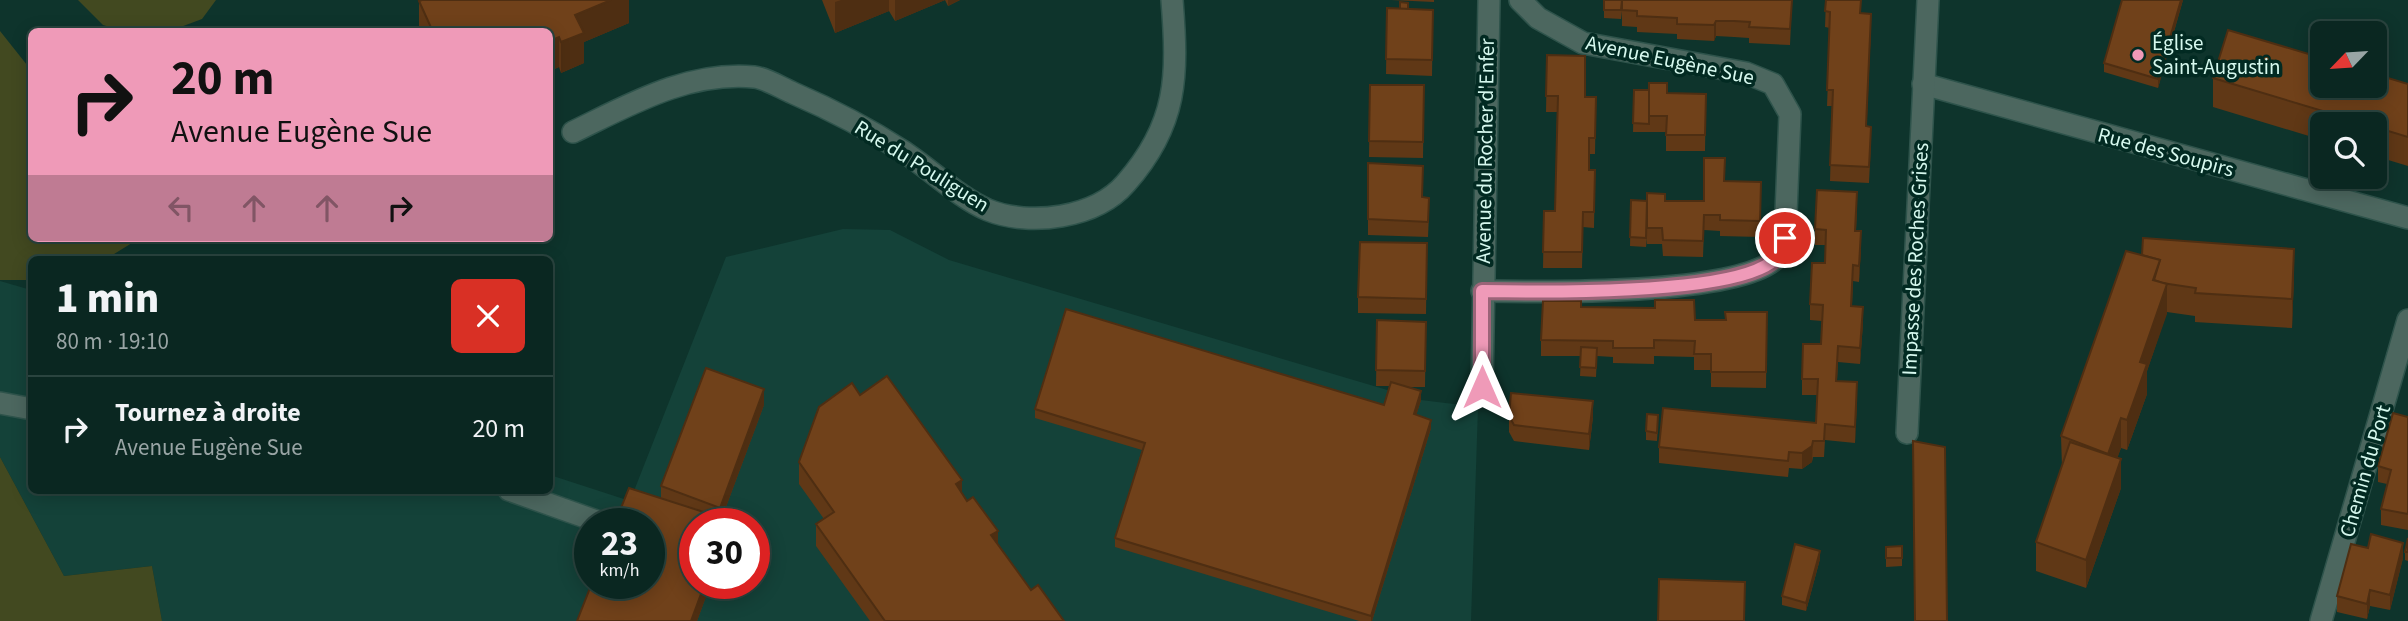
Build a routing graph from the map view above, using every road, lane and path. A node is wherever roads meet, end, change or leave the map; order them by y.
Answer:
1 (1172, 0) edge
2 (1489, 0) edge
3 (1520, 0) edge
4 (1928, 0) edge
5 (1923, 84) junction
6 (573, 132) dead end
7 (2408, 218) edge
8 (1482, 291) junction
9 (2408, 320) edge
10 (1482, 387) dead end
11 (0, 402) edge
12 (28, 409) edge
13 (1907, 433) dead end
14 (520, 494) edge
15 (574, 513) edge
16 (2322, 621) edge

1 - 6 street, Rue du Pouliguen
2 - 8 street, Avenue du Rocher d'Enfer
3 - 8 street, Avenue Eugène Sue
4 - 5 street, Impasse des Roches Grises
5 - 7 street, Rue des Soupirs
5 - 13 street, Impasse des Roches Grises
8 - 10 street, Avenue du Rocher d'Enfer
9 - 16 street, Chemin du Port
11 - 12 street
14 - 15 street

